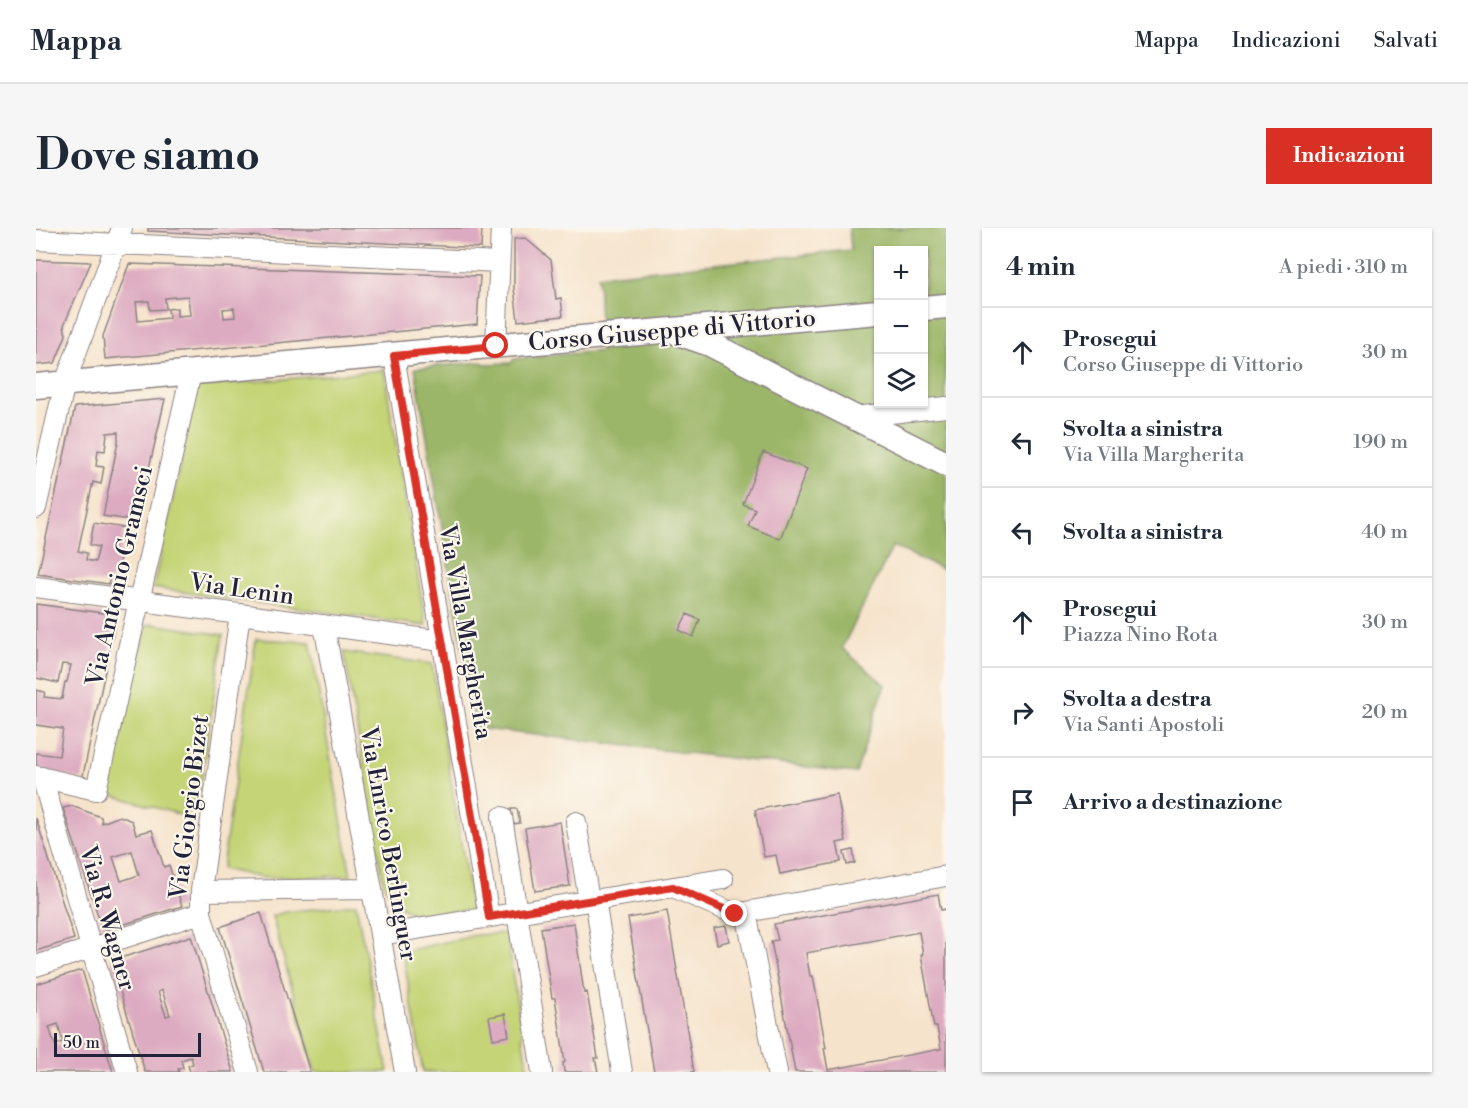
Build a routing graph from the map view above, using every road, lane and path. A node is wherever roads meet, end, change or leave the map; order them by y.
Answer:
1 (501, 228) edge
2 (119, 236) edge
3 (36, 240) edge
4 (499, 262) junction
5 (946, 306) edge
6 (928, 308) edge
7 (874, 312) edge
8 (667, 330) junction
9 (496, 346) junction
10 (394, 356) junction
11 (191, 373) junction
12 (65, 383) junction
13 (36, 386) edge
14 (946, 407) edge
15 (923, 409) junction
16 (854, 417) junction
17 (946, 421) edge
18 (946, 464) edge
19 (36, 508) edge
20 (36, 587) edge
21 (139, 601) junction
22 (240, 614) junction
23 (324, 625) junction
24 (442, 641) junction
25 (39, 777) edge
26 (502, 817) dead end
27 (576, 822) dead end
28 (946, 876) edge
29 (723, 879) dead end
30 (673, 887) junction
31 (371, 890) junction
32 (201, 891) junction
33 (592, 900) junction
34 (517, 912) junction
35 (746, 912) junction
36 (201, 913) junction
37 (489, 917) junction
38 (380, 935) junction
39 (90, 948) junction
40 (36, 966) edge
41 (127, 1072) edge
42 (248, 1072) edge
43 (405, 1072) edge
44 (542, 1072) edge
45 (622, 1072) edge
46 (777, 1072) edge

1 - 4 street
2 - 3 street
2 - 4 street
2 - 12 street
4 - 9 street
5 - 6 street
7 - 8 street, Corso Giuseppe di Vittorio
8 - 9 street, Corso Giuseppe di Vittorio
8 - 16 street
9 - 10 street, Corso Giuseppe di Vittorio
10 - 11 street, Corso Giuseppe di Vittorio
10 - 24 street, Via Villa Margherita
11 - 12 street, Corso Giuseppe di Vittorio
11 - 21 street, Via Antonio Gramsci
12 - 13 street, Corso Giuseppe di Vittorio
12 - 19 street
14 - 15 street
15 - 16 street
15 - 17 street
16 - 18 street
20 - 21 street, Via Lenin
21 - 22 street, Via Lenin
21 - 25 street, Via Antonio Gramsci
22 - 23 street, Via Lenin
22 - 32 street, Via Giorgio Bizet
23 - 24 street, Via Lenin
23 - 31 street, Via Enrico Berlinguer
24 - 37 street, Via Villa Margherita
25 - 39 street, Via R. Wagner
26 - 34 street
27 - 33 street
28 - 35 street
29 - 30 street
30 - 33 street
30 - 35 street
31 - 32 street
31 - 38 street, Via Enrico Berlinguer
32 - 36 street, Via Giorgio Bizet
33 - 34 street
33 - 45 street
34 - 37 street
34 - 44 street
35 - 46 street
36 - 39 street
36 - 42 street, Via Giorgio Bizet
37 - 38 street
38 - 43 street, Via Enrico Berlinguer
39 - 40 street
39 - 41 street, Via R. Wagner

